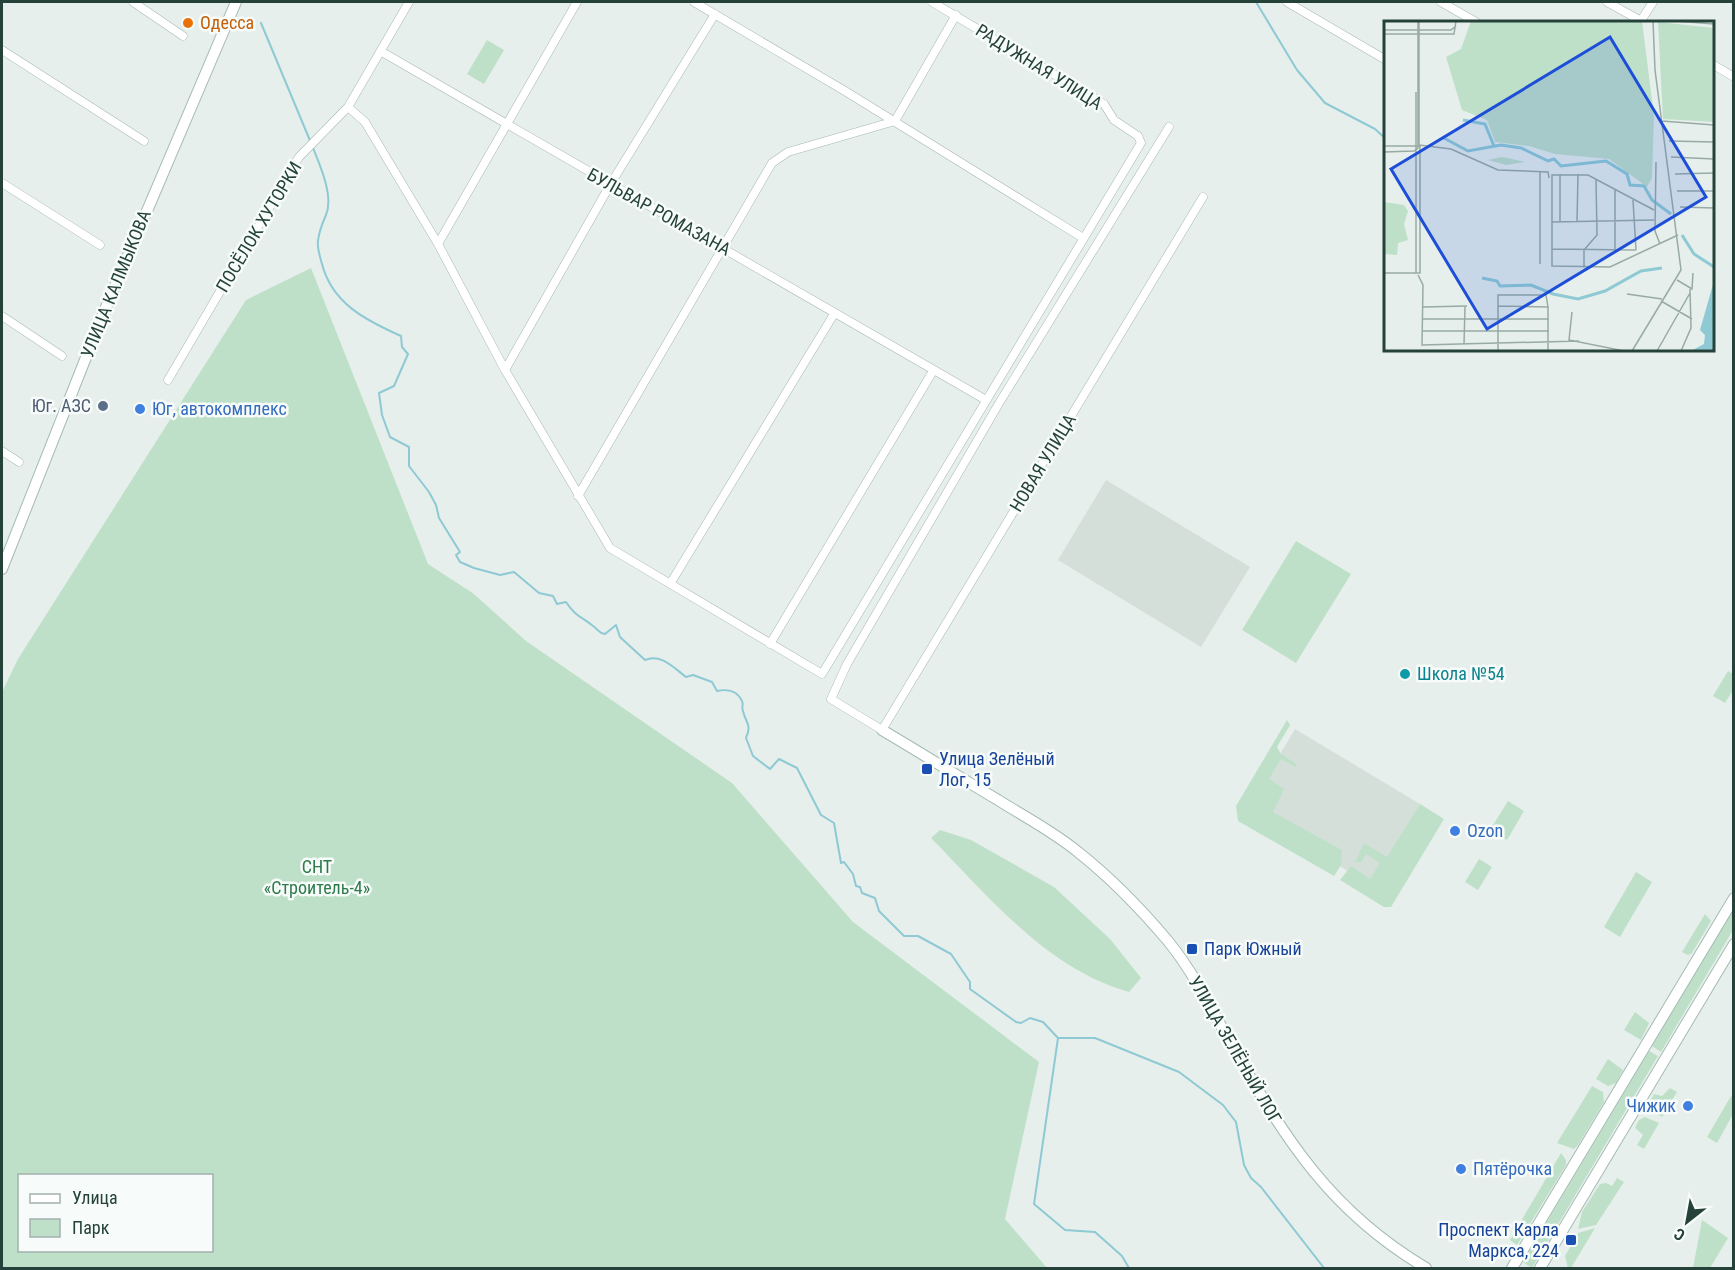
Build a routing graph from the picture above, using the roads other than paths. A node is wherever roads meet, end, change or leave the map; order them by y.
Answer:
1 (133, 2) edge
2 (236, 2) edge
3 (409, 2) edge
4 (577, 2) edge
5 (694, 2) edge
6 (932, 2) edge
7 (1287, 2) edge
8 (1441, 2) edge
9 (1607, 2) edge
10 (1653, 2) edge
11 (715, 14) junction
12 (956, 15) junction
13 (1474, 21) edge
14 (1639, 21) edge
15 (1642, 21) edge
16 (183, 36) dead end
17 (2, 50) edge
18 (382, 52) junction
19 (1384, 59) edge
20 (1714, 65) edge
21 (1734, 77) edge
22 (348, 107) junction
23 (895, 121) junction
24 (507, 125) junction
25 (1169, 128) dead end
26 (144, 141) dead end
27 (2, 183) edge
28 (610, 185) junction
29 (1203, 197) dead end
30 (1083, 238) junction
31 (438, 243) junction
32 (100, 245) dead end
33 (722, 247) junction
34 (834, 314) junction
35 (2, 316) edge
36 (62, 356) dead end
37 (505, 370) junction
38 (933, 371) junction
39 (168, 380) dead end
40 (986, 400) junction
41 (2, 451) edge
42 (19, 462) dead end
43 (578, 496) junction
44 (2, 569) edge
45 (670, 584) junction
46 (770, 644) junction
47 (882, 730) junction
48 (1734, 898) edge
49 (1734, 944) edge
50 (1425, 1269) edge
51 (1512, 1269) edge
52 (1540, 1269) edge

1 - 16 street
2 - 44 street, УЛИЦА КАЛМЫКОВА
3 - 18 street
4 - 24 street
5 - 11 street
6 - 12 street, РАДУЖНАЯ УЛИЦА
7 - 19 street
8 - 13 street
9 - 14 street
10 - 15 street
11 - 23 street
11 - 28 street
12 - 23 street
12 - 30 street, РАДУЖНАЯ УЛИЦА
17 - 26 street
18 - 22 street, ПОСЁЛОК ХУТОРКИ
18 - 24 street, БУЛЬВАР РОМАЗАНА
20 - 21 street
22 - 31 street
22 - 39 street, ПОСЁЛОК ХУТОРКИ
23 - 30 street
23 - 33 street
24 - 28 street, БУЛЬВАР РОМАЗАНА
24 - 31 street
25 - 47 street, УЛИЦА ЗЕЛЁНЫЙ ЛОГ
27 - 32 street
28 - 33 street, БУЛЬВАР РОМАЗАНА
28 - 37 street
29 - 47 street, НОВАЯ УЛИЦА
30 - 40 street
31 - 37 street
33 - 34 street, БУЛЬВАР РОМАЗАНА
33 - 43 street
34 - 38 street, БУЛЬВАР РОМАЗАНА
34 - 45 street
35 - 36 street
37 - 43 street
38 - 40 street, БУЛЬВАР РОМАЗАНА
38 - 46 street
40 - 46 street
41 - 42 street
43 - 45 street
45 - 46 street
47 - 50 street, УЛИЦА ЗЕЛЁНЫЙ ЛОГ
48 - 51 street
49 - 52 street

